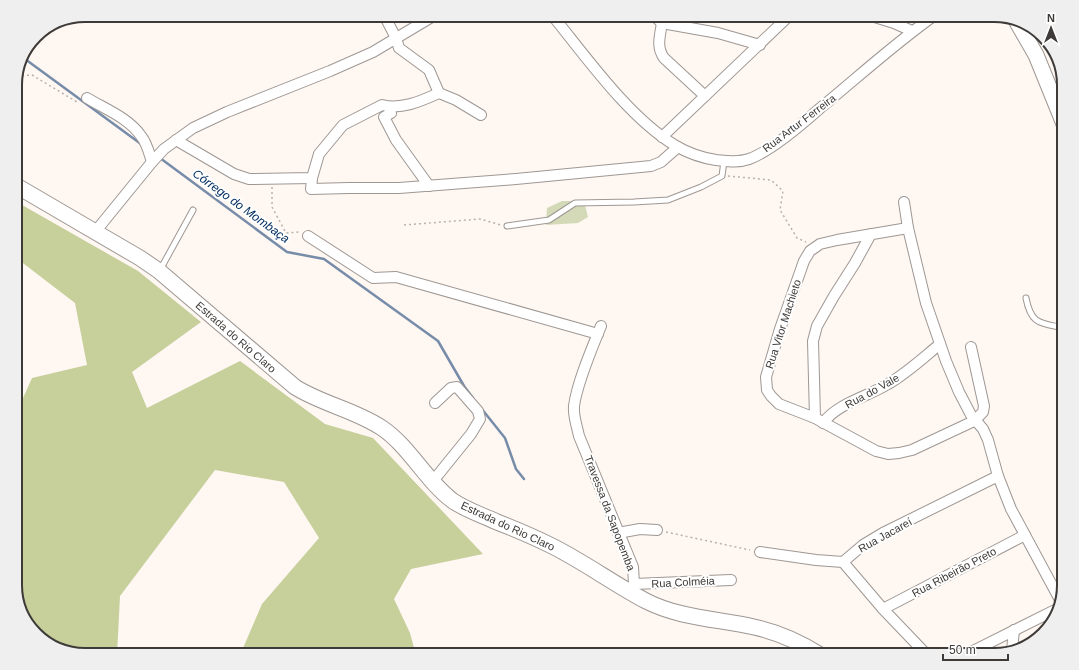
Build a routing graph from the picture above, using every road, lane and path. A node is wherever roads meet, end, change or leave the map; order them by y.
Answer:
1 (388, 22) edge
2 (423, 22) edge
3 (558, 22) edge
4 (783, 22) edge
5 (891, 22) edge
6 (925, 22) edge
7 (662, 23) joint
8 (1020, 28) edge
9 (912, 31) junction
10 (396, 38) junction
11 (760, 45) junction
12 (23, 76) edge
13 (439, 93) junction
14 (705, 96) junction
15 (87, 98) joint
16 (389, 107) junction
17 (1057, 107) edge
18 (481, 115) dead end
19 (662, 137) junction
20 (176, 140) junction
21 (678, 147) junction
22 (724, 161) junction
23 (152, 162) junction
24 (722, 176) junction
25 (312, 178) junction
26 (271, 179) junction
27 (429, 186) junction
28 (22, 189) edge
29 (904, 202) dead end
30 (193, 210) dead end
31 (404, 225) dead end
32 (507, 226) joint
33 (908, 228) junction
34 (95, 232) junction
35 (871, 234) junction
36 (308, 236) joint
37 (810, 251) junction
38 (159, 271) junction
39 (1026, 298) dead end
40 (1057, 326) edge
41 (940, 344) junction
42 (971, 347) dead end
43 (435, 403) dead end
44 (819, 420) junction
45 (974, 421) junction
46 (998, 476) junction
47 (433, 481) junction
48 (657, 530) joint
49 (618, 533) junction
50 (1025, 535) junction
51 (760, 552) joint
52 (843, 562) junction
53 (731, 580) dead end
54 (632, 588) junction
55 (1056, 593) edge
56 (883, 609) junction
57 (1051, 612) edge
58 (1014, 630) junction
59 (1012, 645) edge
60 (810, 648) edge
61 (920, 648) edge
62 (979, 648) edge

1 - 10 street
2 - 10 street
3 - 19 street, Rua Artur Ferreira
4 - 11 street
5 - 9 street
6 - 9 street, Rua Artur Ferreira
7 - 11 street
7 - 14 street
8 - 17 main road
9 - 22 street, Rua Artur Ferreira
10 - 13 street
10 - 20 street
11 - 14 street
12 - 15 path
13 - 16 street
13 - 18 street
14 - 19 street
15 - 23 street
16 - 25 street
16 - 27 street
19 - 21 street, Rua Artur Ferreira
20 - 23 street
20 - 26 street
21 - 22 street, Rua Artur Ferreira
21 - 27 street
22 - 24 lane
23 - 34 street
24 - 32 lane
24 - 37 path
25 - 26 street
25 - 27 street
26 - 36 path
28 - 34 main road, Estrada do Rio Claro
29 - 33 street
30 - 38 lane
31 - 32 path
33 - 35 street
33 - 41 street
34 - 38 main road, Estrada do Rio Claro
35 - 37 street
35 - 44 street
36 - 49 street, Travessa da Sapopemba
37 - 44 street, Rua Vitor Machieto
38 - 47 main road, Estrada do Rio Claro
39 - 40 lane
41 - 44 street, Rua do Vale
41 - 45 street
42 - 45 street
43 - 47 street
44 - 45 street, Rua Vitor Machieto
45 - 46 street
46 - 50 street
46 - 52 street, Rua Jacareí
47 - 54 main road, Estrada do Rio Claro
48 - 49 street
48 - 51 path
49 - 54 street, Travessa da Sapopemba
50 - 55 street
50 - 56 street, Rua Ribeirão Preto
51 - 52 street
52 - 56 street
53 - 54 street, Rua Colméia
54 - 60 main road, Estrada do Rio Claro
56 - 61 street
57 - 58 street
58 - 59 street
58 - 62 street

